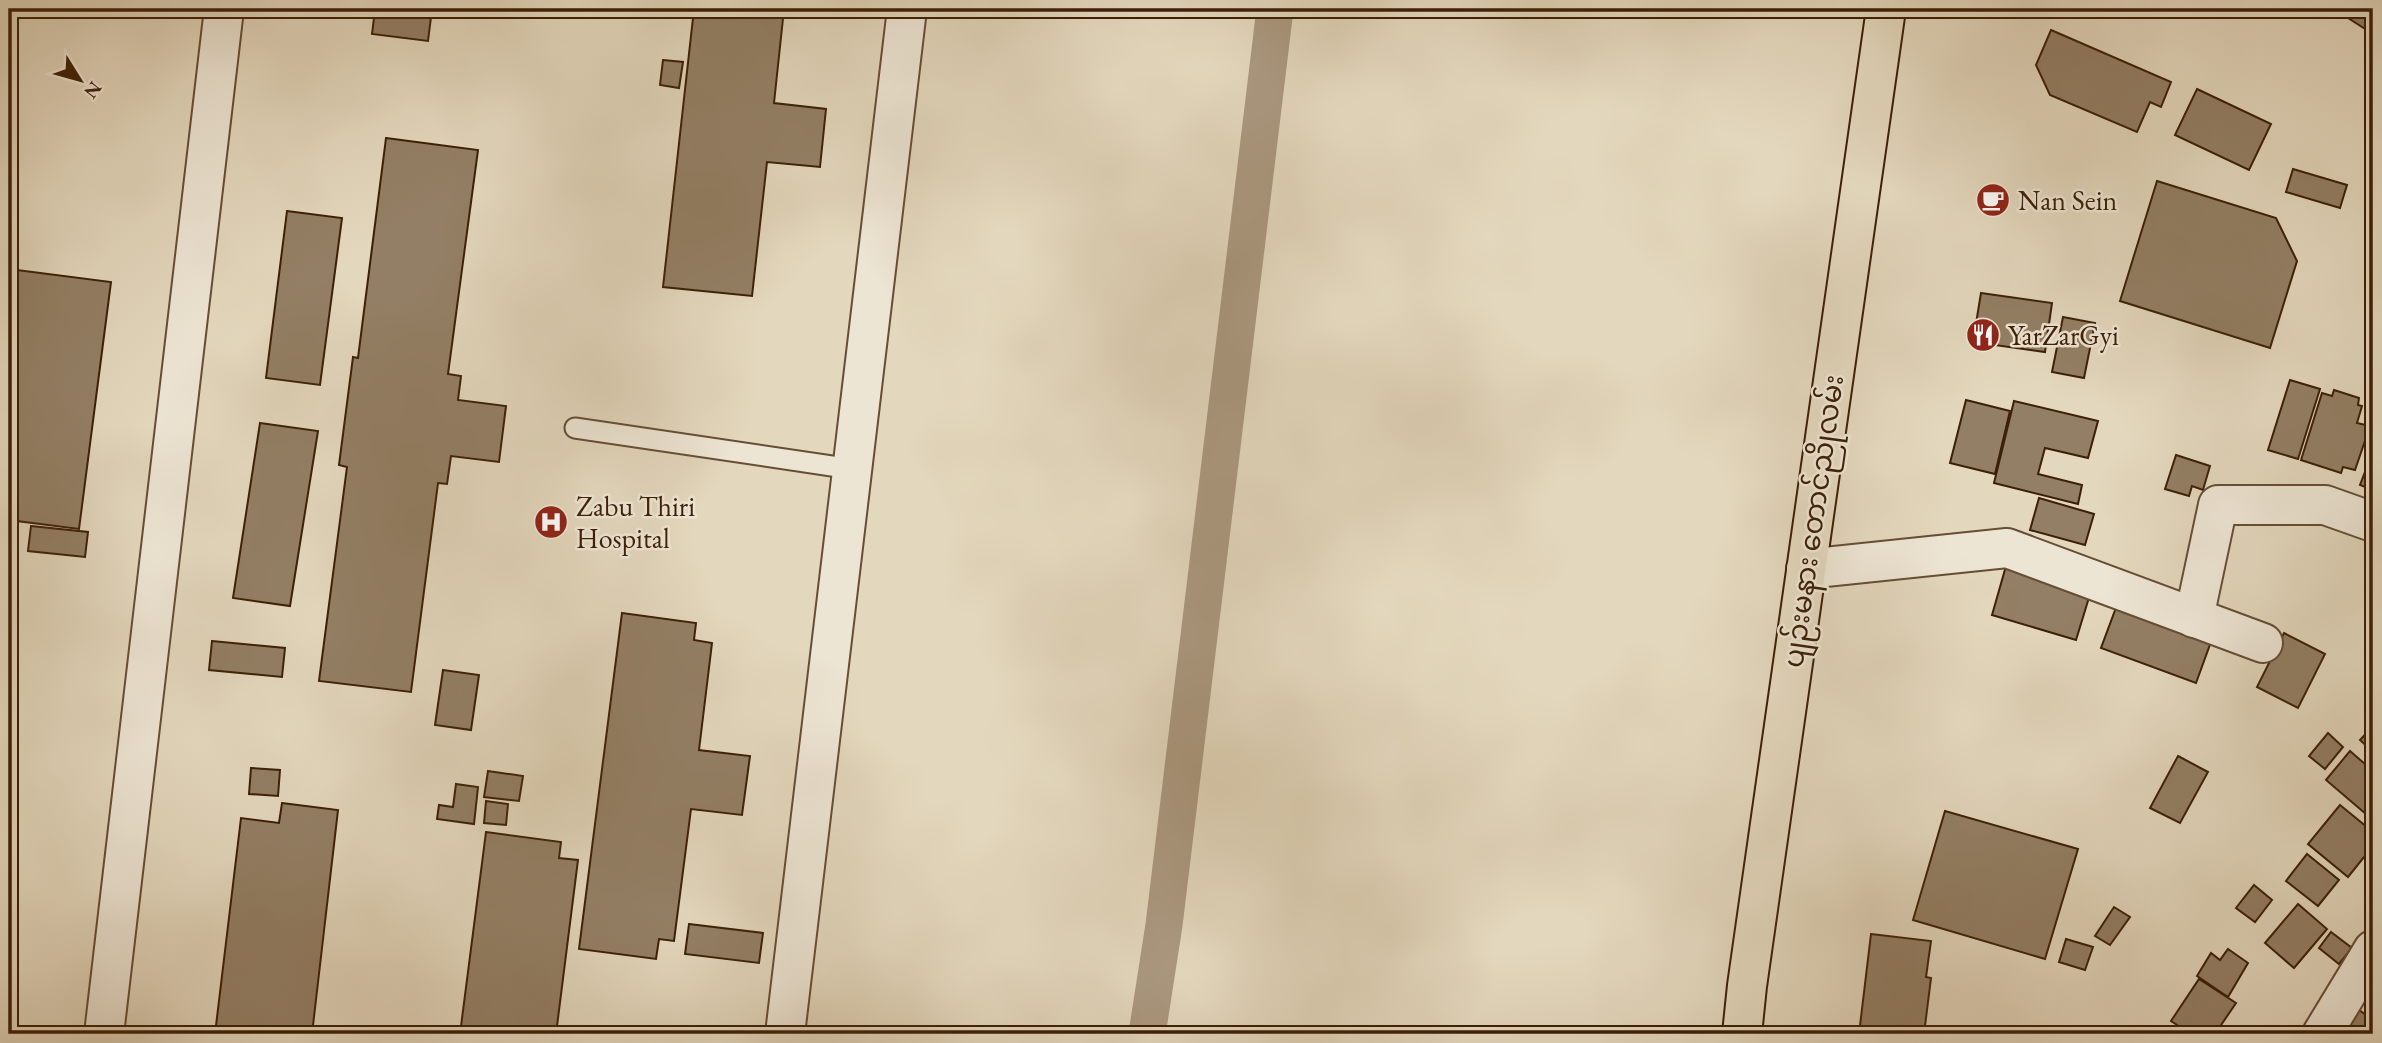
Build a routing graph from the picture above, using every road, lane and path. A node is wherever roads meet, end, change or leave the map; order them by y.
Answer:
1 (224, 9) edge
2 (907, 9) edge
3 (1886, 9) edge
4 (575, 428) dead end
5 (852, 469) junction
6 (2373, 522) edge
7 (1806, 569) junction
8 (2194, 618) junction
9 (2263, 643) dead end
10 (2373, 950) edge
11 (104, 1034) edge
12 (785, 1034) edge
13 (1742, 1034) edge
14 (2322, 1034) edge

1 - 11 street
2 - 5 street
3 - 7 main road, ပျဉ်းမနား တောင်ညိုလမ်း
4 - 5 lane
5 - 12 street
6 - 8 street
7 - 8 street
7 - 13 main road, ပျဉ်းမနား တောင်ညိုလမ်း
8 - 9 street
10 - 14 street

